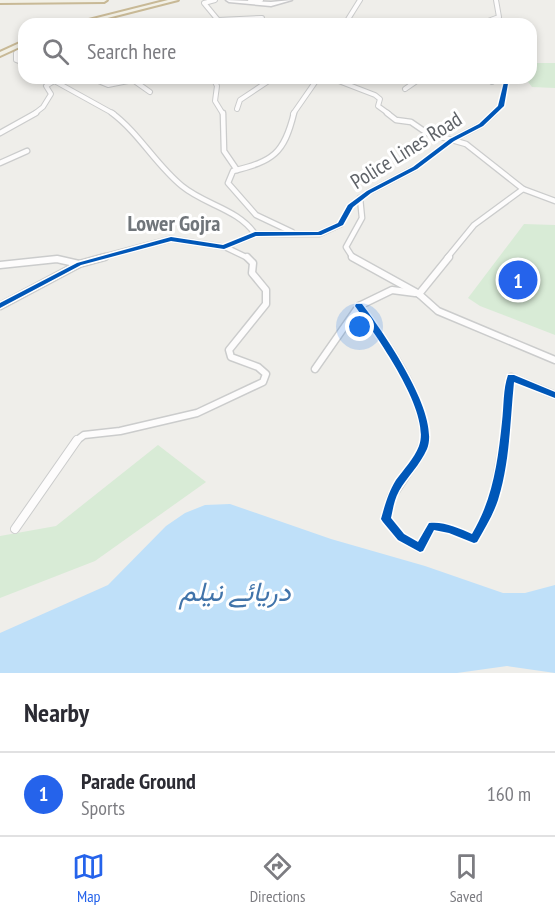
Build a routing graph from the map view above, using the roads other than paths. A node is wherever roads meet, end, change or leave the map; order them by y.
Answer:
1 (104, 0) edge
2 (175, 0) edge
3 (214, 0) edge
4 (230, 0) edge
5 (250, 0) edge
6 (261, 0) edge
7 (289, 0) edge
8 (360, 0) edge
9 (496, 0) edge
10 (0, 1) edge
11 (101, 18) edge
12 (216, 18) edge
13 (349, 18) edge
14 (496, 18) edge
15 (18, 46) edge
16 (18, 52) edge
17 (1, 54) edge
18 (18, 64) edge
19 (49, 84) edge
20 (60, 84) edge
21 (139, 84) edge
22 (216, 84) edge
23 (264, 84) edge
24 (316, 84) edge
25 (346, 84) edge
26 (412, 84) edge
27 (506, 84) edge
28 (405, 89) dead end
29 (150, 92) dead end
30 (237, 109) dead end
31 (0, 133) edge
32 (452, 140) junction
33 (27, 151) dead end
34 (0, 163) edge
35 (237, 170) junction
36 (523, 189) junction
37 (360, 198) junction
38 (555, 201) edge
39 (255, 234) junction
40 (295, 234) junction
41 (224, 247) junction
42 (79, 264) junction
43 (0, 265) edge
44 (419, 294) junction
45 (0, 306) edge
46 (359, 306) junction
47 (555, 360) edge
48 (315, 369) dead end
49 (555, 395) edge
50 (15, 529) dead end

1 - 10 highway
2 - 11 highway
3 - 12 street
4 - 7 main road
5 - 6 street
8 - 13 street
9 - 14 street
15 - 17 highway
16 - 18 street
19 - 31 street
20 - 39 street
21 - 29 street
22 - 35 street
23 - 30 street
24 - 35 street
25 - 32 street
26 - 28 street
27 - 32 street, Police Lines Road
32 - 36 street
32 - 37 street, Police Lines Road
33 - 34 street
35 - 40 street
36 - 38 street
36 - 44 street
37 - 40 street, Police Lines Road
37 - 44 street
39 - 40 street, Police Lines Road
39 - 41 street, Police Lines Road
41 - 42 street
41 - 50 street
42 - 43 street
42 - 45 street
44 - 46 street
44 - 47 street
46 - 48 street
46 - 49 street

